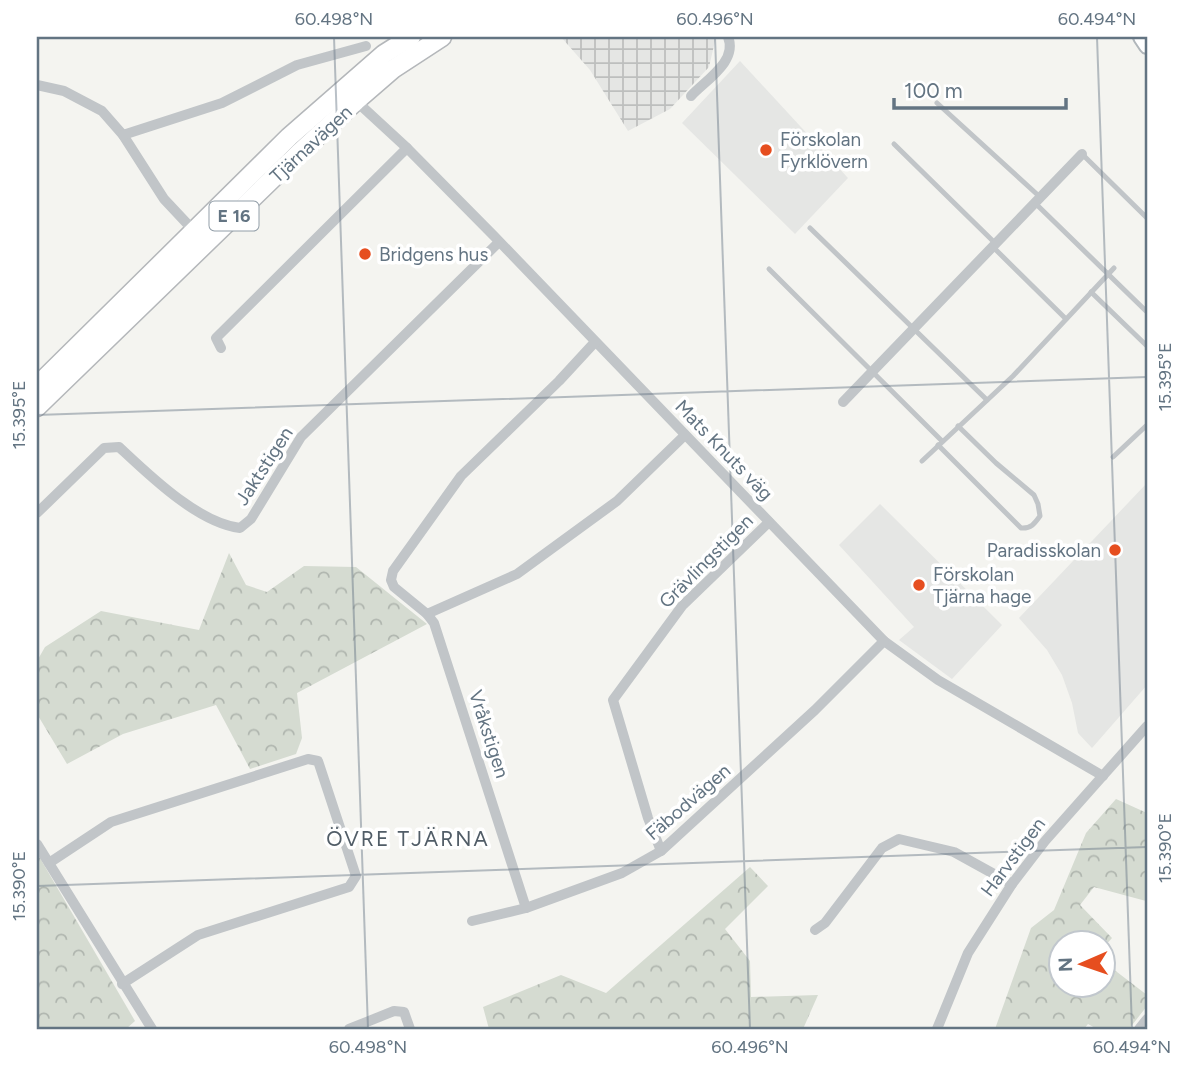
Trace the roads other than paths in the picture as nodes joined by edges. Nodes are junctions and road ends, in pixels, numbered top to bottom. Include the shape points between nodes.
1 (411, 37) edge
2 (442, 37) edge
3 (728, 37) edge
4 (1141, 37) edge
5 (366, 46) dead end
6 (1147, 46) edge
7 (37, 85) edge
8 (691, 96) dead end
9 (356, 101) junction
10 (937, 103) dead end
11 (123, 135) junction
12 (894, 144) dead end
13 (407, 148) junction
14 (1082, 154) joint
15 (1038, 200) junction
16 (1147, 218) edge
17 (810, 228) dead end
18 (194, 231) junction
19 (499, 242) junction
20 (994, 245) junction
21 (1114, 268) dead end
22 (769, 269) dead end
23 (1108, 275) junction
24 (1091, 292) junction
25 (1147, 312) edge
26 (1066, 319) junction
27 (914, 329) junction
28 (595, 342) junction
29 (1147, 346) edge
30 (221, 348) dead end
31 (871, 372) junction
32 (37, 386) edge
33 (987, 400) junction
34 (843, 402) dead end
35 (37, 407) edge
36 (1147, 425) edge
37 (958, 426) junction
38 (685, 435) junction
39 (940, 443) junction
40 (1113, 457) dead end
41 (922, 461) dead end
42 (37, 513) edge
43 (769, 522) junction
44 (427, 614) junction
45 (884, 641) junction
46 (1147, 726) edge
47 (1103, 776) junction
48 (37, 844) edge
49 (661, 851) junction
50 (50, 863) junction
51 (1012, 884) junction
52 (526, 908) junction
53 (472, 921) dead end
54 (815, 930) dead end
55 (122, 984) junction
56 (1147, 1019) edge
57 (152, 1029) edge
58 (349, 1029) edge
59 (410, 1029) edge
60 (937, 1029) edge
61 (1139, 1029) edge

1 - 18 highway, Tjärnavägen / E 16 via 384,54 289,137
2 - 9 highway, Tjärnavägen / E 16 via 393,69
3 - 8 street via 732,45 726,62
4 - 6 street
5 - 11 street via 297,65 222,103
7 - 11 street via 64,91 102,111
9 - 13 street, Mats Knuts väg
9 - 35 highway, Tjärnavägen / E 16
10 - 15 lane
11 - 18 street via 164,199
12 - 20 lane
13 - 19 street, Mats Knuts väg
13 - 30 street via 216,338
14 - 15 street
14 - 16 lane
15 - 20 street
15 - 23 lane
17 - 27 lane
18 - 32 highway, Tjärnavägen / E 16
19 - 28 street, Mats Knuts väg
19 - 42 street, Jaktstigen via 301,437 251,519 240,528 225,526 166,490 119,447 104,448
20 - 26 lane
20 - 27 street
21 - 23 lane
22 - 31 lane
23 - 24 lane
23 - 25 lane
24 - 26 lane
24 - 29 lane
26 - 33 lane
27 - 31 street
27 - 33 lane
28 - 38 street, Mats Knuts väg
28 - 44 street, Vråkstigen via 461,476 393,571 394,587
31 - 34 street
31 - 39 lane
33 - 37 lane
36 - 40 lane
37 - 39 lane
37 - 39 lane via 1034,495 1040,516 1035,524 1021,528
38 - 43 street, Mats Knuts väg
38 - 44 street via 617,501 517,574
39 - 41 lane
43 - 45 street, Mats Knuts väg
43 - 49 street, Grävlingstigen via 682,606 613,699
44 - 52 street, Vråkstigen via 434,623
45 - 47 street, Mats Knuts väg via 938,680
45 - 49 street, Fäbodvägen
46 - 47 street, Harvstigen
47 - 51 street, Harvstigen
48 - 50 street
49 - 52 street, Fäbodvägen via 622,873
50 - 55 street
50 - 55 street via 110,822 308,759 318,761 356,876 349,887 198,935
51 - 54 street via 954,852 899,839 882,848
51 - 60 street, Harvstigen via 968,953
52 - 53 street, Fäbodvägen
55 - 57 street
56 - 61 street
58 - 59 street via 394,1011 404,1012

